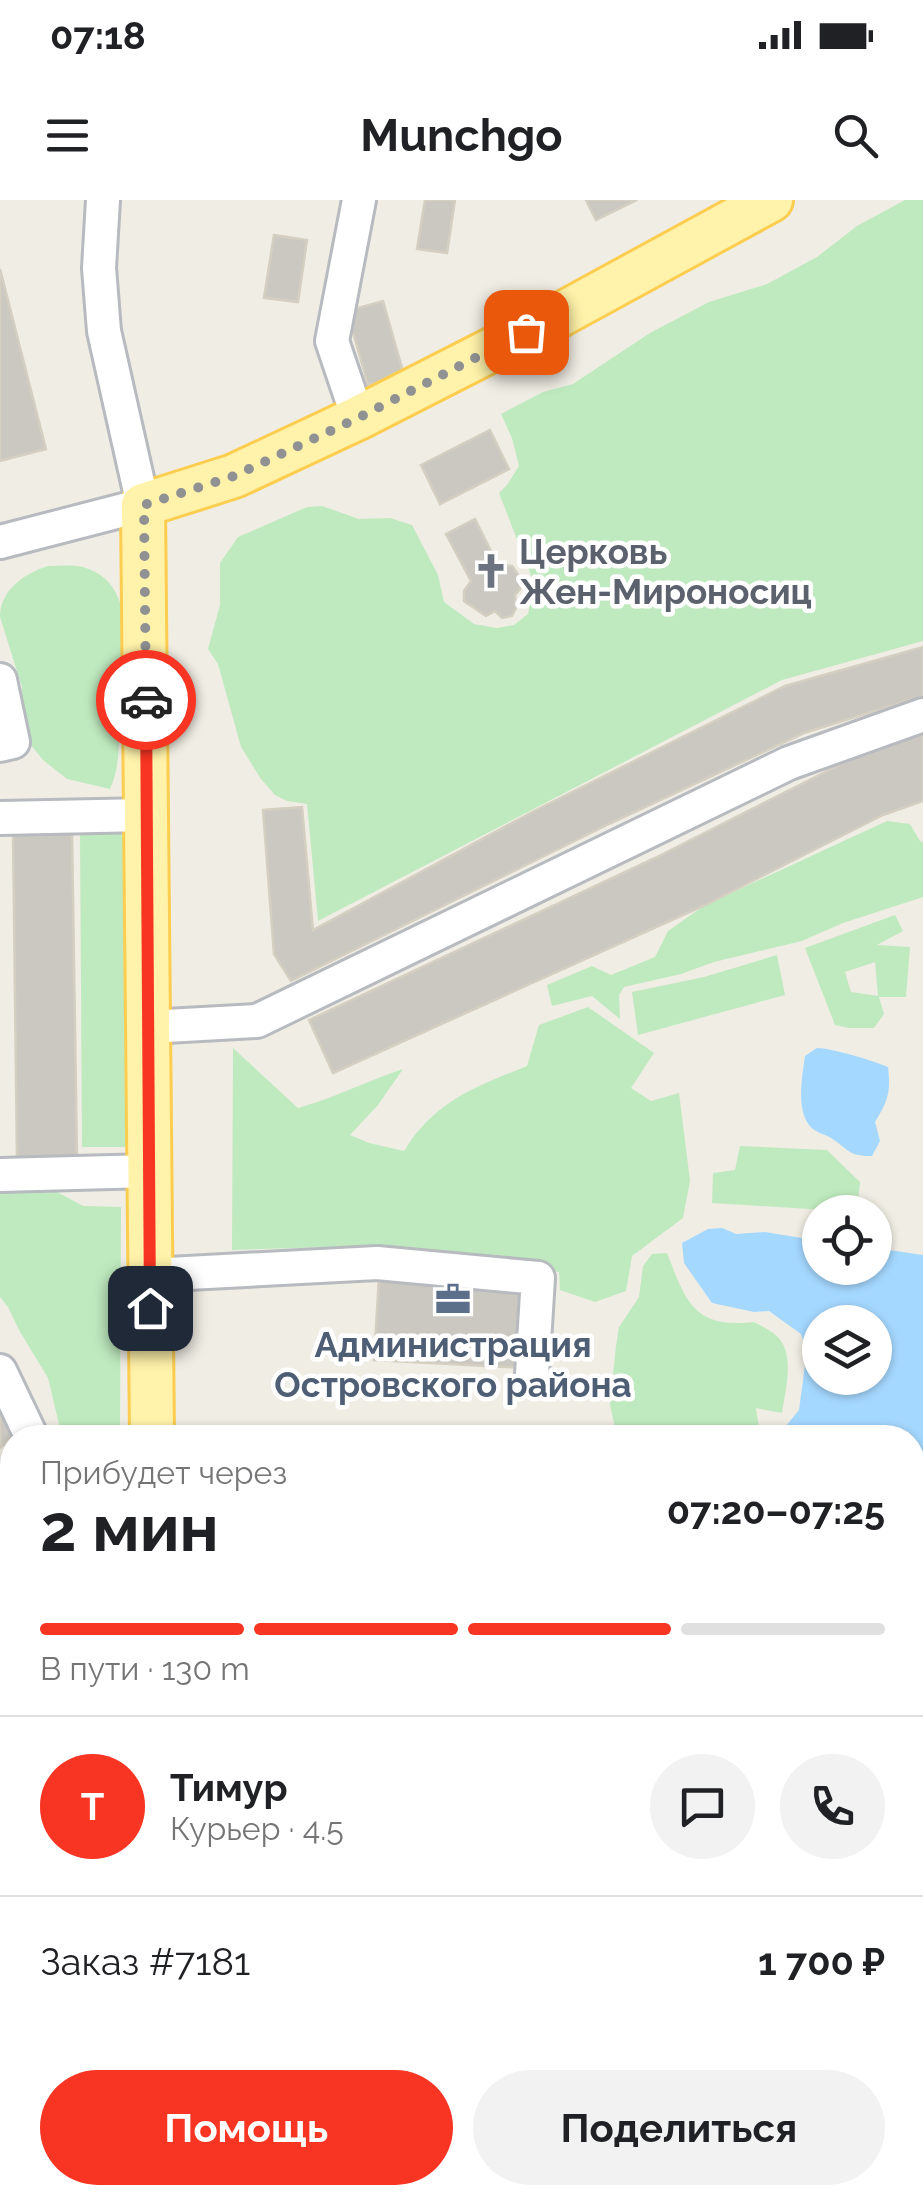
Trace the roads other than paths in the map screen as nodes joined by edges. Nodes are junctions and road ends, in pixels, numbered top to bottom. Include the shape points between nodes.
1 (103, 200) edge
2 (359, 200) edge
3 (770, 200) edge
4 (358, 418) junction
5 (144, 505) junction
6 (0, 542) edge
7 (0, 680) edge
8 (923, 715) edge
9 (0, 745) edge
10 (147, 815) junction
11 (0, 818) edge
12 (148, 1027) junction
13 (150, 1171) junction
14 (0, 1176) edge
15 (150, 1276) junction
16 (0, 1371) edge
17 (532, 1374) dead end
18 (26, 1425) edge
19 (152, 1425) edge

1 - 5 street via 104,331
2 - 4 street via 332,342
3 - 4 main road
4 - 5 main road via 234,476
5 - 6 street
5 - 10 main road
7 - 9 street via 14,742
8 - 12 street via 789,763 258,1021
10 - 11 street
10 - 12 main road
12 - 13 main road
13 - 14 street
13 - 15 main road
15 - 17 street via 377,1263 538,1278
15 - 19 main road
16 - 18 street

